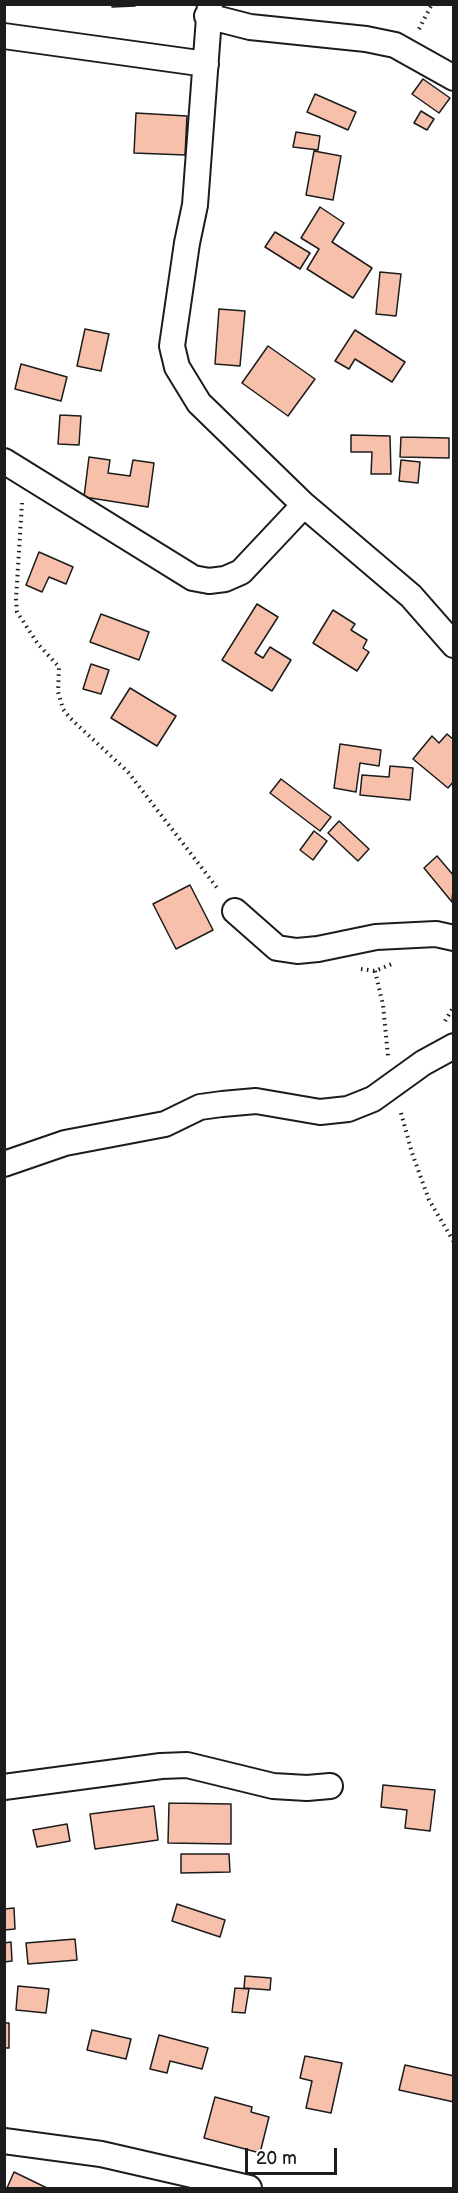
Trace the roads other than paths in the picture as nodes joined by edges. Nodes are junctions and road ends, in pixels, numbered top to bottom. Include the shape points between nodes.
1 (209, 10) edge
2 (4, 36) edge
3 (206, 64) junction
4 (453, 78) edge
5 (14, 466) edge
6 (304, 505) junction
7 (453, 645) edge
8 (235, 910) road end
9 (453, 939) edge
10 (453, 1046) edge
11 (4, 1164) edge
12 (330, 1786) dead end
13 (4, 1787) edge
14 (4, 2140) edge
15 (249, 2188) edge

1 - 3 street
1 - 4 street via 250,27 395,45
2 - 3 street
3 - 6 street via 195,205 172,346 177,367 199,404
5 - 6 street via 193,578 209,581 241,572
6 - 7 street via 411,596
8 - 9 street via 277,948 297,951 376,937 436,934
10 - 11 street via 373,1099 348,1109 320,1112 256,1101 200,1107 165,1124 65,1143
12 - 13 street via 273,1786 187,1765
14 - 15 street via 101,2154

